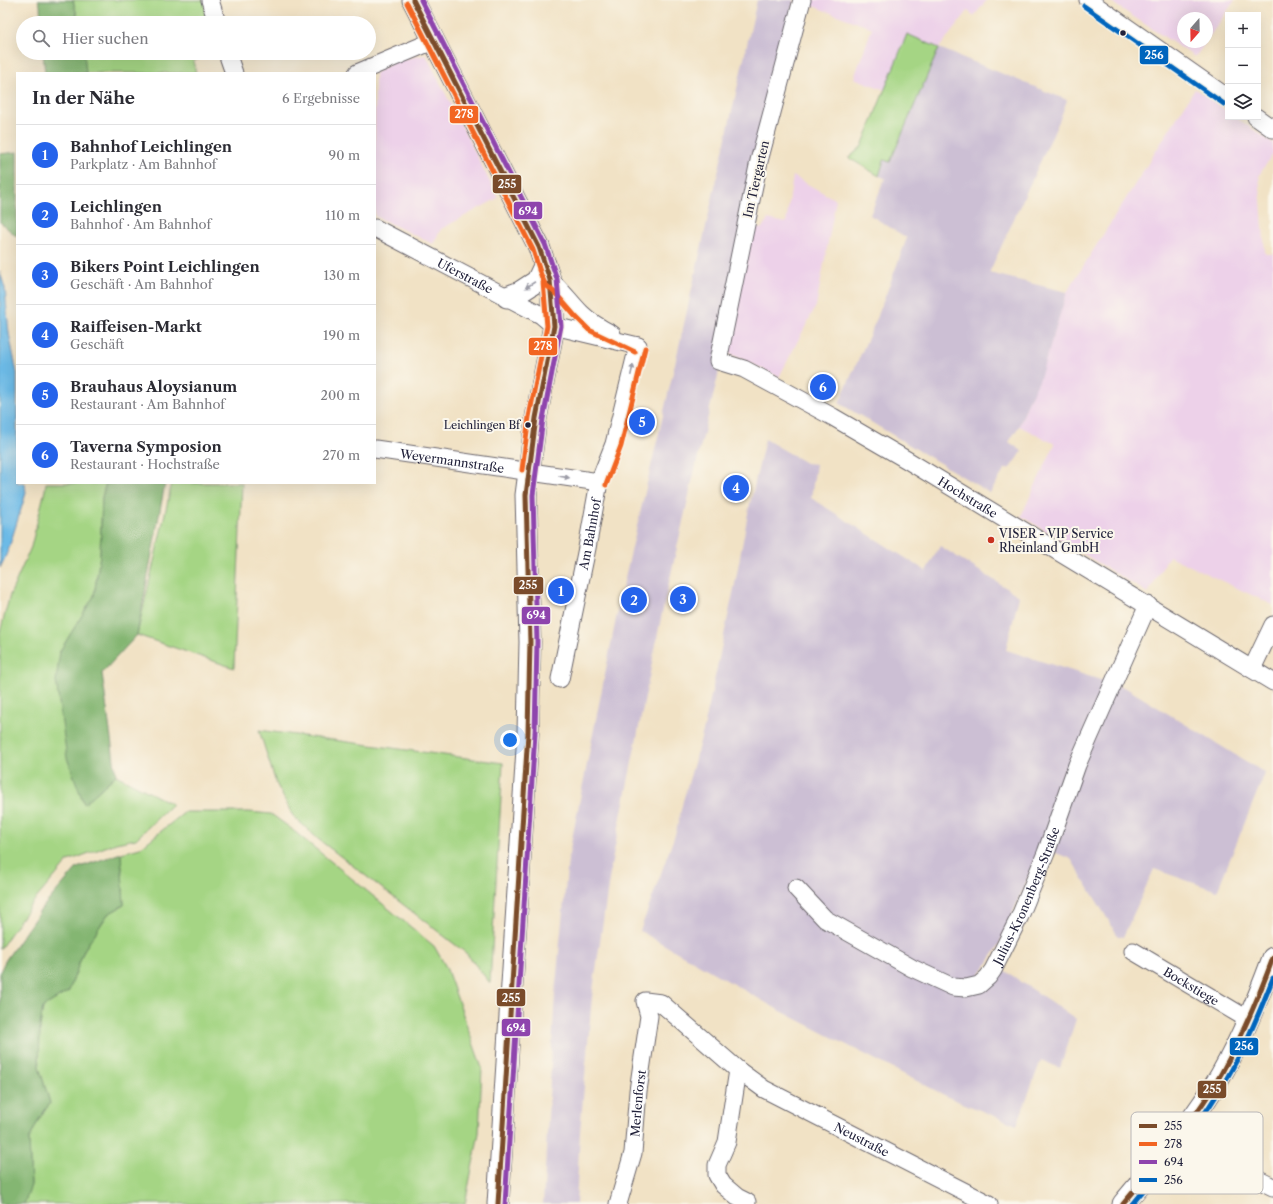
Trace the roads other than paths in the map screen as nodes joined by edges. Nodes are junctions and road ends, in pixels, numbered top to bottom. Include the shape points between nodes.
1 (210, 0) edge
2 (413, 0) edge
3 (802, 0) edge
4 (1088, 0) edge
5 (215, 16) edge
6 (433, 41) junction
7 (229, 60) edge
8 (234, 72) edge
9 (359, 72) edge
10 (1225, 96) edge
11 (1260, 120) edge
12 (1273, 129) edge
13 (376, 229) edge
14 (548, 272) junction
15 (507, 297) junction
16 (554, 326) junction
17 (638, 346) junction
18 (718, 361) joint
19 (376, 449) edge
20 (529, 471) junction
21 (599, 482) junction
22 (1148, 605) junction
23 (1273, 625) edge
24 (1252, 669) junction
25 (560, 679) dead end
26 (1273, 682) edge
27 (796, 888) dead end
28 (1133, 952) dead end
29 (1273, 958) edge
30 (1269, 981) edge
31 (645, 1001) joint
32 (1249, 1020) junction
33 (738, 1070) junction
34 (1197, 1112) edge
35 (1263, 1182) edge
36 (1273, 1187) edge
37 (1131, 1194) edge
38 (747, 1202) dead end
39 (498, 1204) edge
40 (618, 1204) edge
41 (989, 1204) edge
42 (1123, 1204) edge

1 - 5 street
2 - 6 main road
3 - 18 street, Im Tiergarten via 759,161
4 - 10 street
6 - 9 street
6 - 14 main road via 539,247
7 - 8 street
11 - 12 street
13 - 15 street, Uferstraße
14 -> 15 main road via 520,292
14 - 16 main road
14 - 17 street via 580,312 594,325
15 - 16 street, Uferstraße via 541,315
16 - 17 street
16 - 20 main road via 536,418
21 -> 17 street, Am Bahnhof via 614,444
18 - 22 street, Hochstraße via 744,369 833,417
19 - 20 street, Weyermannstraße
20 -> 21 street, Am Bahnhof
20 - 39 main road via 526,495 530,642 528,733
21 - 25 street, Am Bahnhof
22 - 24 street, Hochstraße
22 - 27 street, Julius-Kronenberg-Straße via 1077,765 1046,853 1020,916 993,970 979,985 953,987 912,968 825,919
23 - 24 street
24 - 26 street, Hochstraße
28 - 32 street, Bockstiege
29 - 30 main road
30 - 32 main road
31 - 33 street, Neustraße via 661,1003
31 - 40 street, Merlenforst via 648,1016 633,1152
32 - 34 main road via 1220,1076
33 - 38 street via 727,1142 717,1165 717,1175 737,1198
33 - 41 street, Neustraße via 764,1089
35 - 36 street
37 - 42 main road

